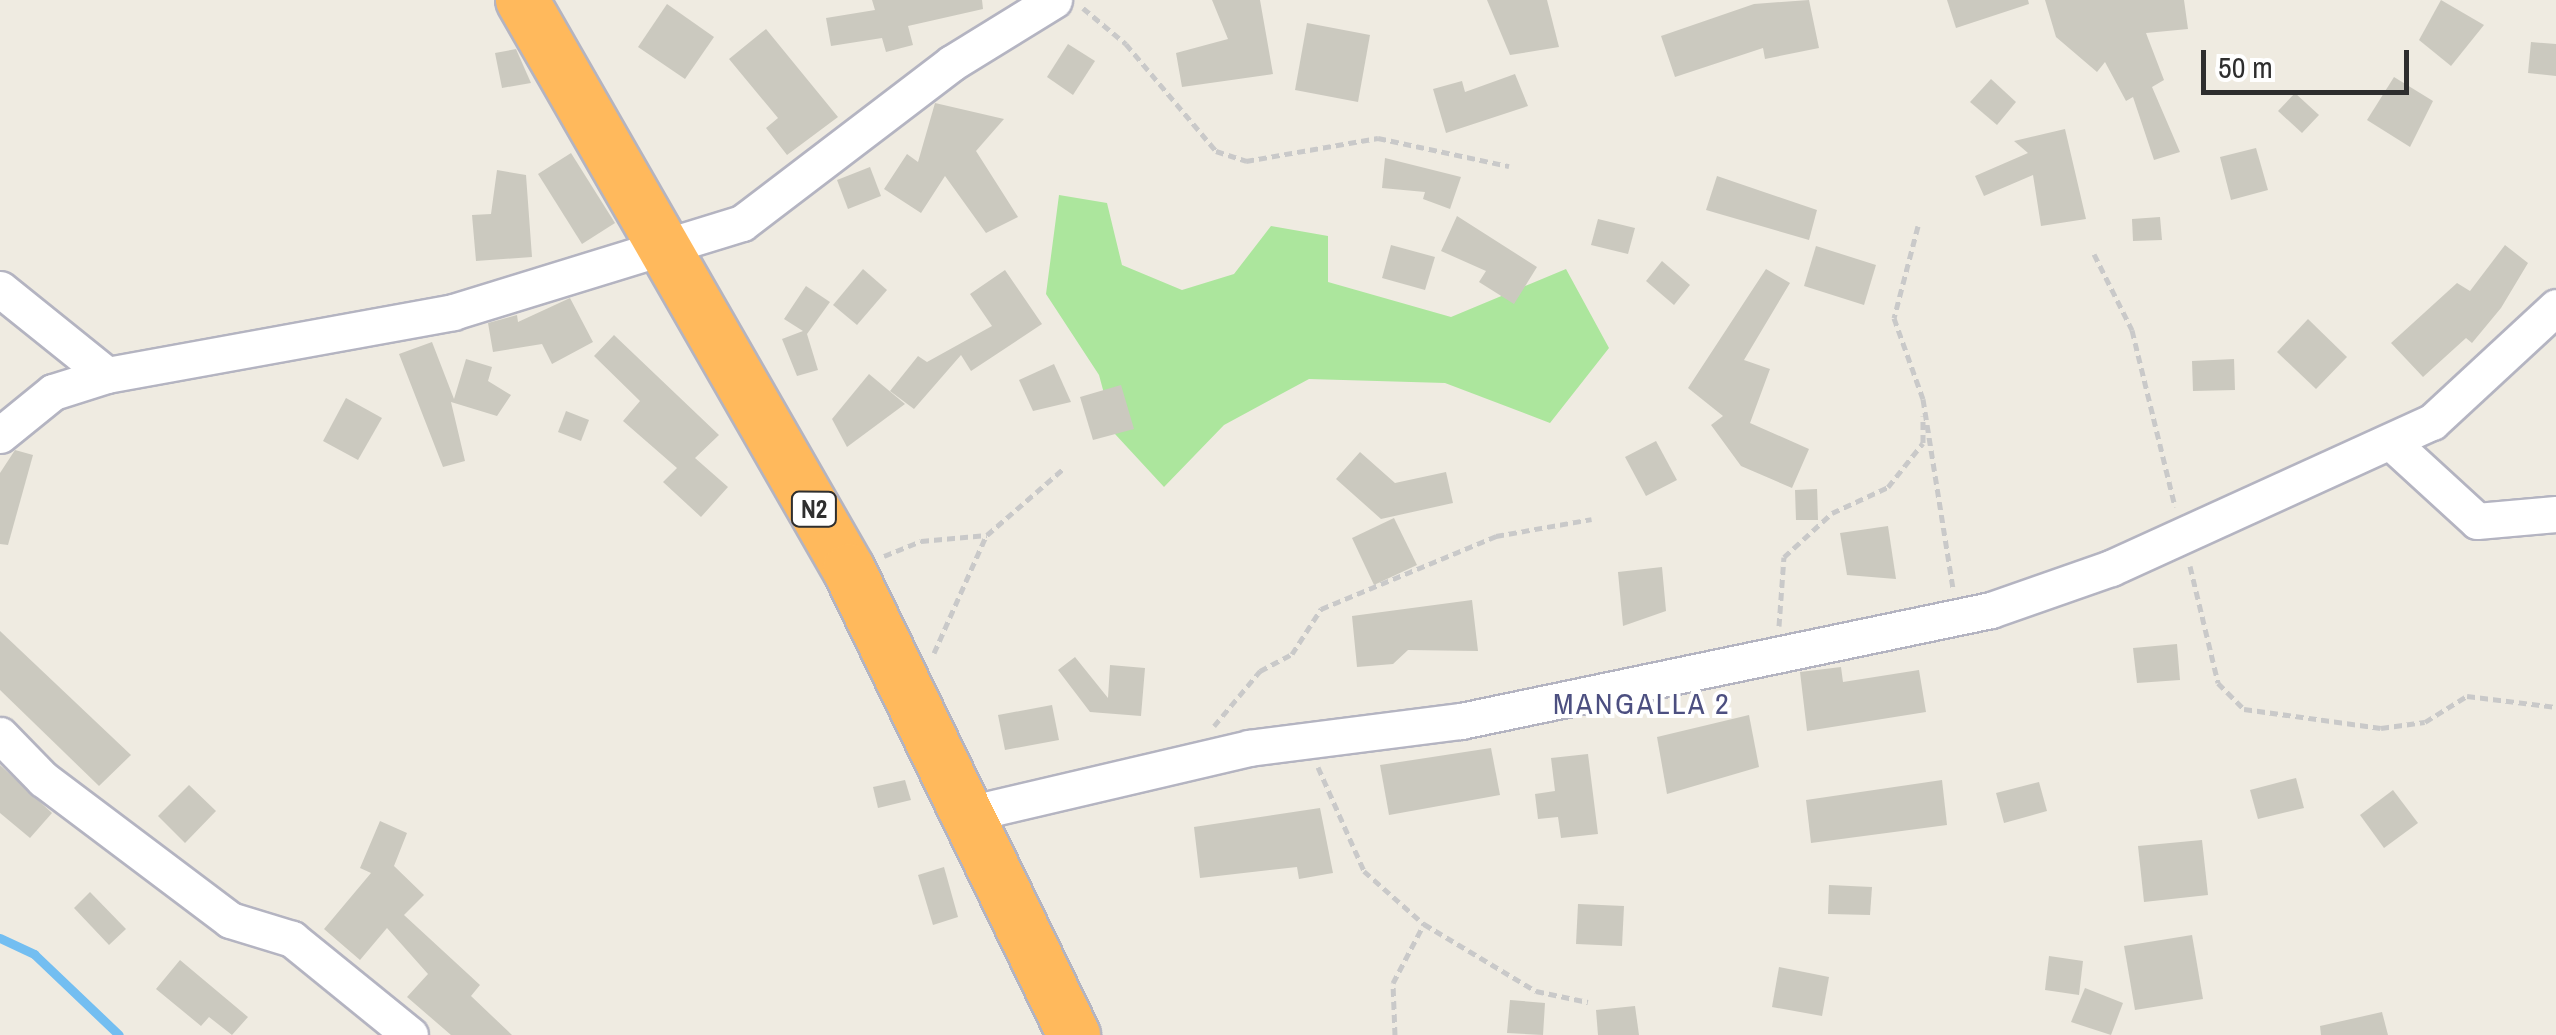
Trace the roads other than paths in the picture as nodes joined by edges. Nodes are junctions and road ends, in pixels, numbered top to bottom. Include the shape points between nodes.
1 (522, 0) edge
2 (1054, 0) edge
3 (664, 248) junction
4 (0, 288) edge
5 (2556, 307) edge
6 (107, 375) junction
7 (0, 435) edge
8 (2392, 443) junction
9 (2556, 514) edge
10 (0, 735) edge
11 (972, 813) junction
12 (410, 1035) edge
13 (1074, 1035) edge

1 - 3 highway, N2
2 - 3 street via 952,63 742,224
3 - 6 street via 453,312
3 - 11 highway, N2 via 848,570
4 - 6 street
5 - 8 street via 2432,422
6 - 7 street via 53,392
8 - 9 street via 2477,521
8 - 11 street via 2183,537 1958,616 1461,721 1076,782
10 - 12 street via 43,779 230,920 292,940
11 - 13 highway, N2

